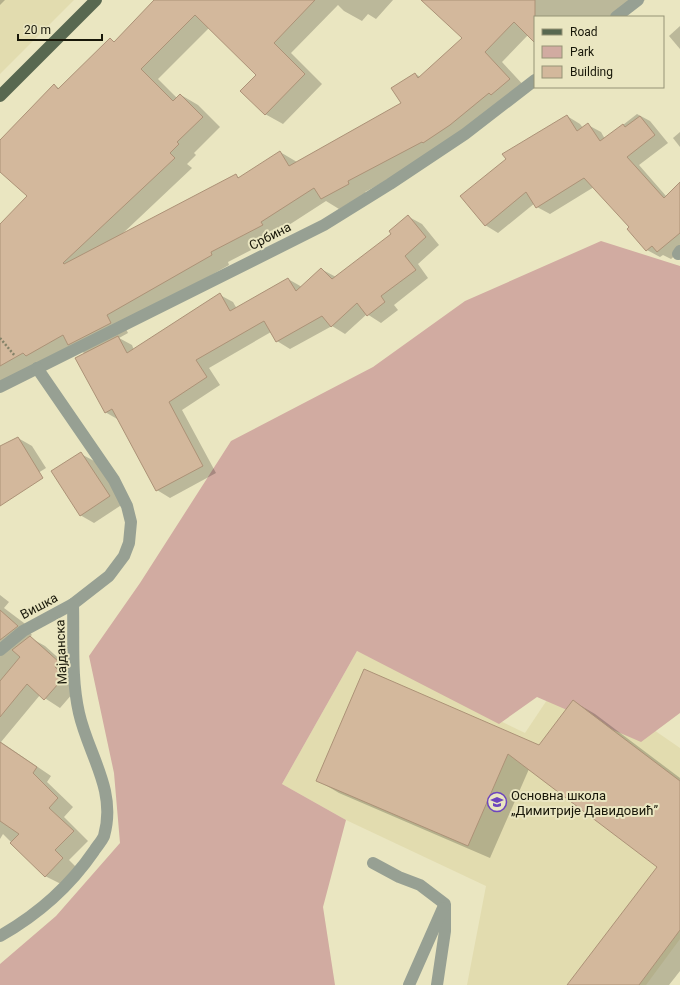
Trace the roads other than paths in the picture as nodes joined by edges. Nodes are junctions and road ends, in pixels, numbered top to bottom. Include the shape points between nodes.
1 (96, 0) edge
2 (638, 0) edge
3 (617, 16) edge
4 (534, 81) edge
5 (0, 96) edge
6 (38, 368) junction
7 (0, 387) edge
8 (74, 604) junction
9 (0, 650) edge
10 (373, 863) dead end
11 (445, 904) junction
12 (0, 936) edge
13 (409, 985) edge
14 (437, 985) edge

1 - 5 main road
2 - 3 street
4 - 6 street, Србина via 465,134 324,224
6 - 7 street, Србина
6 - 8 street, Мајданска via 114,480 127,506 131,522 129,543 124,556 109,576
8 - 9 street, Вишка via 23,631
8 - 12 street, Мајданска via 73,669 79,714 105,792 107,821 103,837 68,883 22,923
10 - 11 street via 420,885
11 - 13 street
11 - 14 street via 445,931

